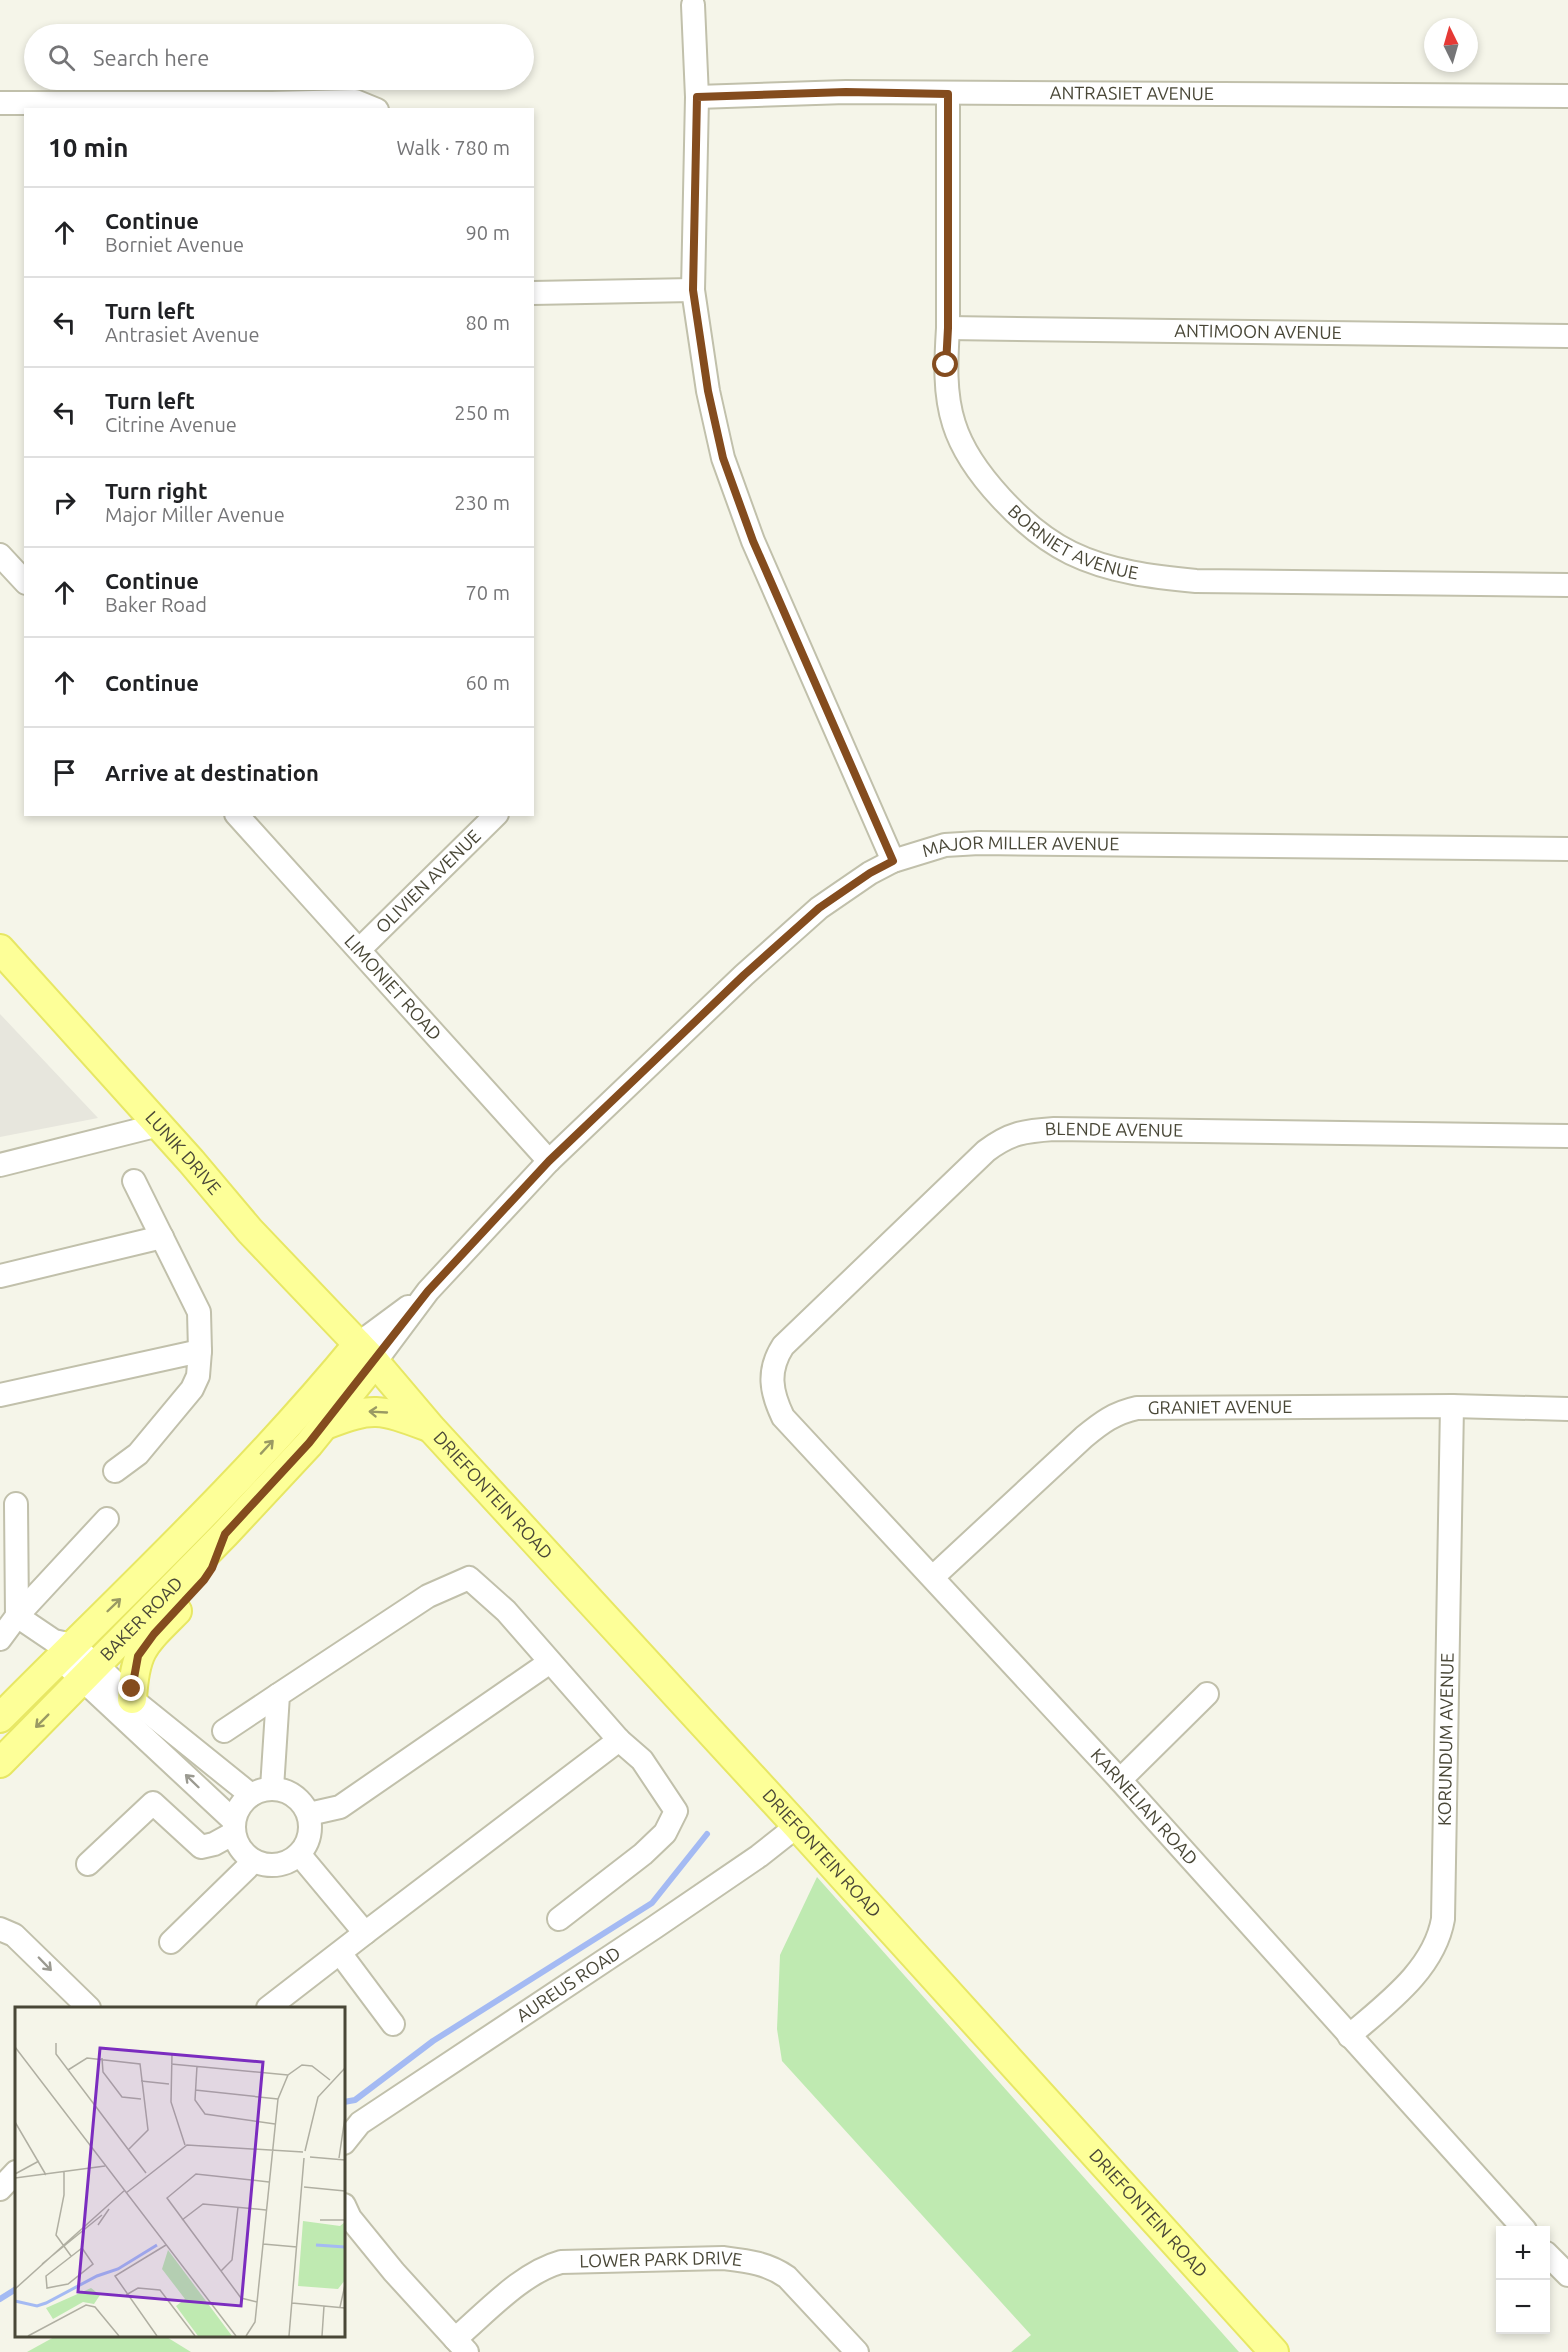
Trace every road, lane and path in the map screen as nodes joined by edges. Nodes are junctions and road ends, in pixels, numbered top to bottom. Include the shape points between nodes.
1 (693, 5) dead end
2 (948, 94) junction
3 (1568, 96) edge
4 (697, 97) junction
5 (0, 103) edge
6 (28, 106) edge
7 (372, 108) edge
8 (693, 290) junction
9 (534, 293) edge
10 (948, 328) junction
11 (1568, 336) edge
12 (0, 555) edge
13 (24, 582) edge
14 (1568, 585) edge
15 (238, 816) edge
16 (495, 816) edge
17 (1568, 849) edge
18 (893, 861) junction
19 (0, 949) edge
20 (360, 949) junction
21 (159, 1125) junction
22 (1568, 1136) edge
23 (549, 1161) junction
24 (0, 1165) edge
25 (134, 1181) dead end
26 (162, 1237) junction
27 (0, 1276) edge
28 (200, 1351) junction
29 (367, 1354) junction
30 (771, 1381) joint
31 (0, 1395) edge
32 (1452, 1406) junction
33 (1568, 1409) edge
34 (325, 1425) junction
35 (431, 1428) junction
36 (115, 1471) dead end
37 (16, 1504) dead end
38 (107, 1518) dead end
39 (225, 1534) junction
40 (933, 1577) junction
41 (17, 1616) junction
42 (0, 1639) edge
43 (62, 1648) junction
44 (550, 1662) junction
45 (90, 1672) junction
46 (1207, 1694) dead end
47 (278, 1695) junction
48 (132, 1699) junction
49 (0, 1718) edge
50 (224, 1731) dead end
51 (620, 1740) junction
52 (0, 1763) edge
53 (1120, 1780) junction
54 (262, 1791) junction
55 (309, 1814) junction
56 (797, 1826) junction
57 (234, 1827) junction
58 (299, 1854) junction
59 (254, 1861) junction
60 (88, 1864) dead end
61 (559, 1919) dead end
62 (0, 1929) edge
63 (365, 1933) junction
64 (171, 1942) dead end
65 (340, 1953) junction
66 (88, 2007) edge
67 (269, 2007) edge
68 (393, 2024) dead end
69 (1349, 2036) junction
70 (345, 2142) edge
71 (15, 2173) edge
72 (0, 2188) edge
73 (347, 2212) edge
74 (1522, 2226) edge
75 (1550, 2258) edge
76 (1568, 2275) edge
77 (461, 2346) edge
78 (857, 2352) edge
79 (1274, 2352) edge

1 - 4 street
2 - 3 street, ANTRASIET AVENUE
2 - 4 street, ANTRASIET AVENUE via 846,92
2 - 10 street, BORNIET AVENUE
4 - 8 street
5 - 6 street
6 - 7 street via 355,101
8 - 9 street
8 - 18 street via 708,391 730,478 753,541
10 - 11 street, ANTIMOON AVENUE
10 - 14 street, BORNIET AVENUE via 948,394 954,423 976,469 1039,531 1072,554 1125,571 1196,581
12 - 13 street
15 - 20 street, LIMONIET ROAD
16 - 20 street, OLIVIEN AVENUE
17 - 18 street, MAJOR MILLER AVENUE via 979,843 945,845
18 - 23 street, MAJOR MILLER AVENUE via 819,908
19 - 21 main road, LUNIK DRIVE
20 - 23 street, LIMONIET ROAD
21 - 24 street
21 - 29 main road, LUNIK DRIVE via 250,1231
22 - 30 street, BLENDE AVENUE via 1054,1129 1012,1135 986,1151 783,1346
23 - 29 street, MAJOR MILLER AVENUE
25 - 26 street
26 - 27 street
26 - 28 street via 199,1312
28 - 31 street
28 - 36 street via 198,1376 192,1389 138,1454
29 - 34 main road, BAKER ROAD
29 - 35 main road, DRIEFONTEIN ROAD
43 -> 29 main road, BAKER ROAD via 227,1489 309,1401
30 - 40 street, KARNELIAN ROAD via 783,1417
32 - 33 street, GRANIET AVENUE
32 - 40 street, GRANIET AVENUE via 1137,1408 1119,1412 1084,1437
32 - 69 street, KORUNDUM AVENUE via 1443,1919 1435,1949 1392,1998
35 -> 34 main road via 375,1411
34 - 39 main road, BAKER ROAD
35 - 56 main road, DRIEFONTEIN ROAD
37 - 41 street
38 - 41 street
39 - 45 main road, BAKER ROAD
39 - 48 main road via 204,1580 138,1656
40 - 53 street, KARNELIAN ROAD
41 - 42 street
41 - 43 street
43 - 45 street
43 - 49 main road, BAKER ROAD
44 - 47 street via 506,1611 469,1578 428,1596
44 - 51 street
44 - 55 street via 340,1807
45 - 48 street
45 -> 52 main road, BAKER ROAD
57 -> 45 street
46 - 53 street
47 - 50 street
47 - 54 street
48 - 54 street
51 - 61 street via 642,1760 676,1811 665,1833 650,1847
51 - 63 street
53 - 69 street, KARNELIAN ROAD
54 - 55 street via 284,1790 295,1795
54 - 57 street via 243,1802
55 - 58 street via 310,1836
56 - 70 street, AUREUS ROAD via 655,1928 360,2123
56 - 79 main road, DRIEFONTEIN ROAD
57 - 59 street via 238,1844
57 - 60 street via 214,1844 201,1847 153,1803
58 - 59 street via 278,1865
58 - 63 street
59 - 64 street
62 -> 66 street via 14,1935
63 - 65 street
65 - 67 street
65 - 68 street
69 - 74 street, KARNELIAN ROAD
71 - 72 street
73 - 77 street via 394,2272
75 - 76 street
77 - 78 street, LOWER PARK DRIVE via 527,2278 546,2266 561,2262 723,2258 775,2269 787,2277

